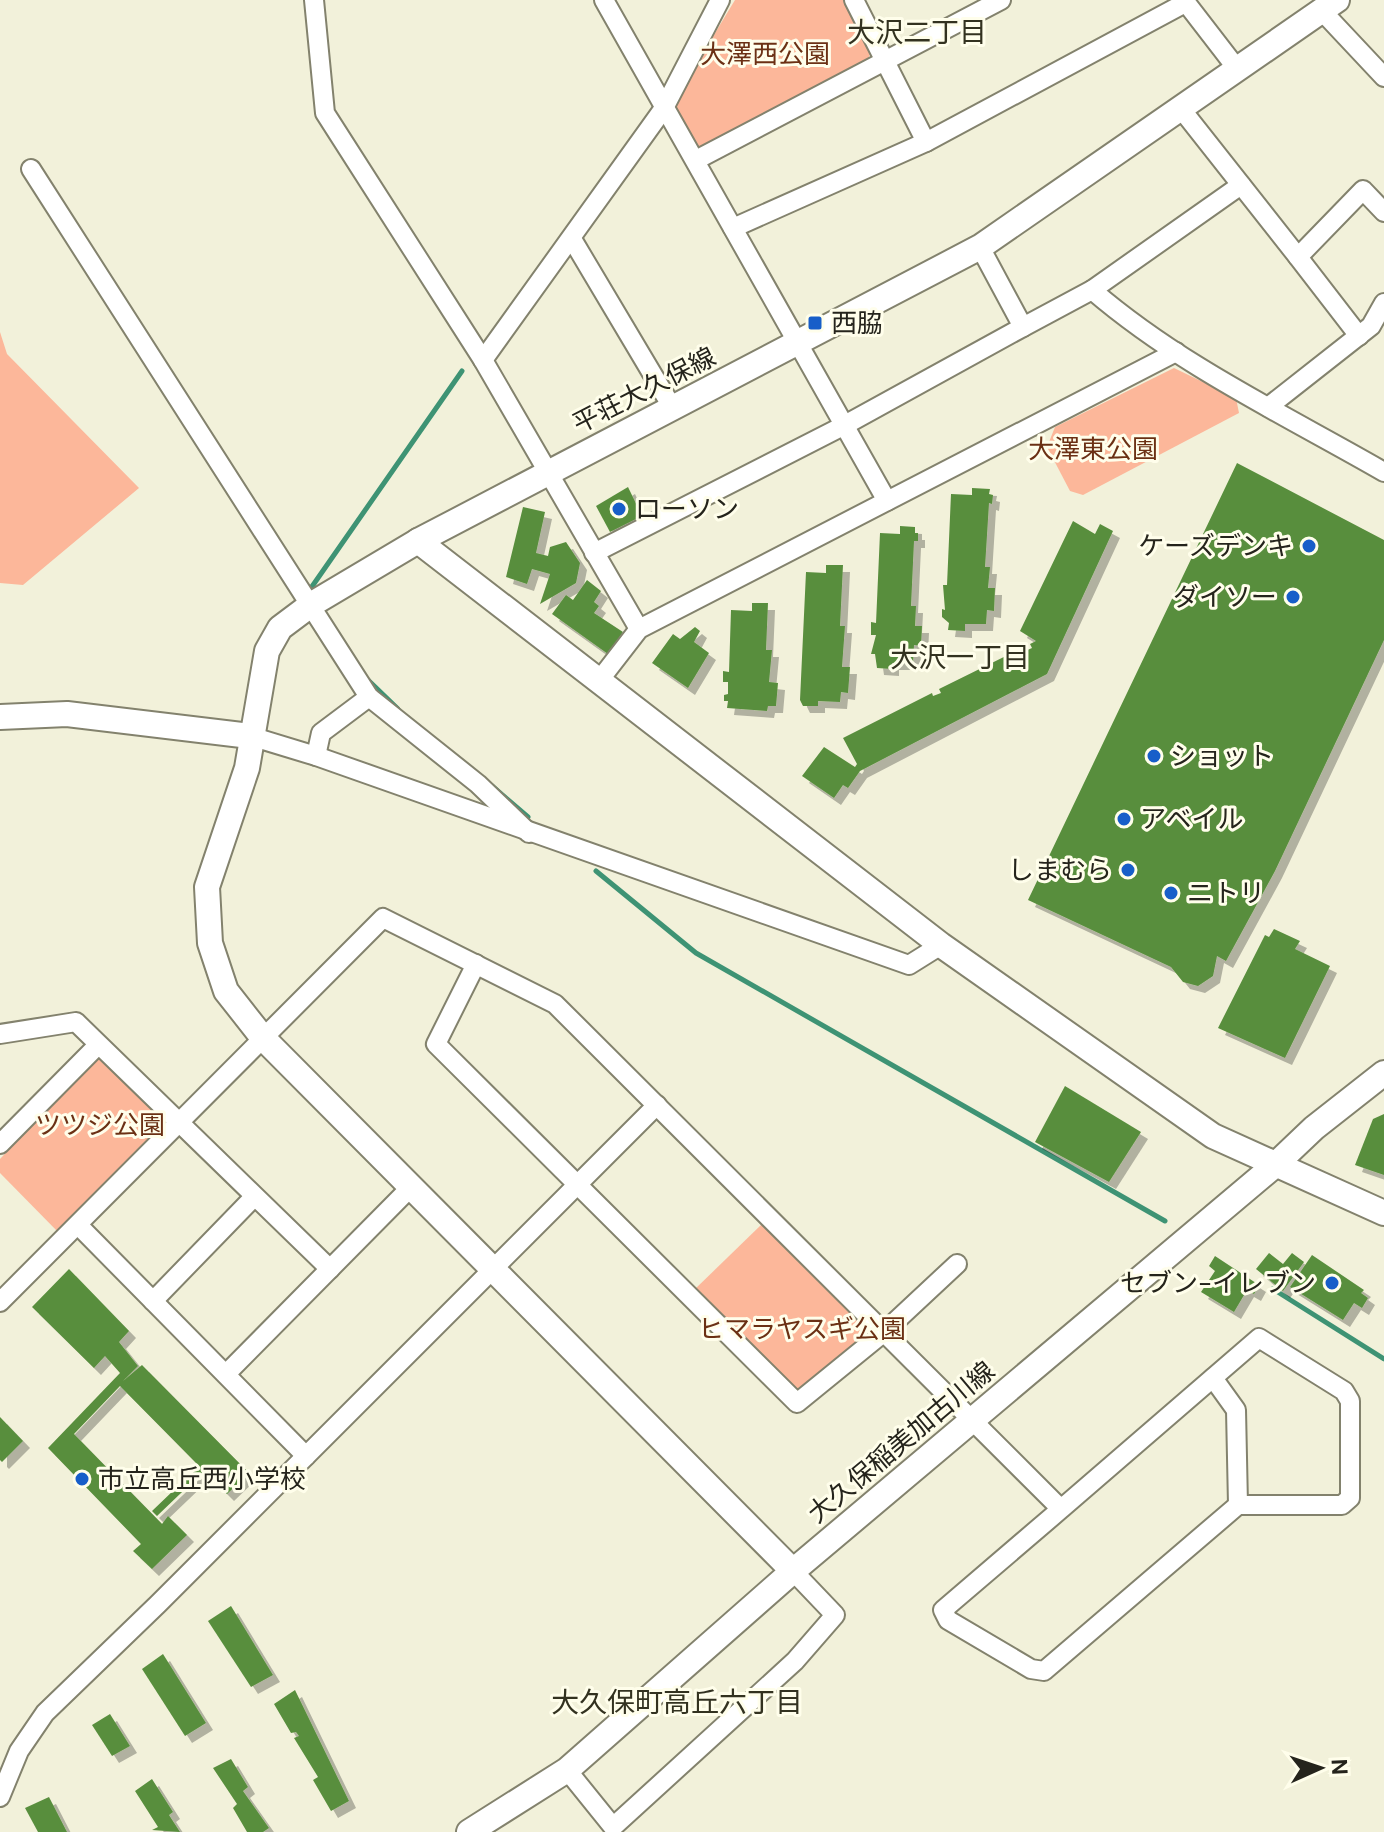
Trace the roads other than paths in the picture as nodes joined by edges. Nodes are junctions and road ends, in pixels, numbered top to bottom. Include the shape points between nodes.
1 (604, 0) edge
2 (720, 0) edge
3 (854, 0) edge
4 (1001, 0) edge
5 (312, 1) edge
6 (1185, 2) edge
7 (1329, 6) edge
8 (885, 60) junction
9 (1238, 70) junction
10 (1384, 77) edge
11 (664, 108) junction
12 (1182, 110) junction
13 (926, 142) junction
14 (696, 160) junction
15 (31, 169) dead end
16 (1241, 185) junction
17 (1384, 212) edge
18 (733, 228) junction
19 (572, 239) junction
20 (980, 247) junction
21 (1298, 257) junction
22 (1092, 290) junction
23 (1384, 303) edge
24 (1023, 327) junction
25 (1359, 336) junction
26 (795, 343) junction
27 (1176, 352) junction
28 (483, 360) junction
29 (672, 407) junction
30 (1268, 407) junction
31 (843, 426) junction
32 (1382, 466) edge
33 (548, 471) junction
34 (887, 501) junction
35 (418, 541) junction
36 (594, 553) junction
37 (312, 604) junction
38 (639, 629) junction
39 (598, 682) junction
40 (369, 697) junction
41 (0, 717) edge
42 (250, 736) junction
43 (316, 756) junction
44 (529, 833) junction
45 (941, 945) junction
46 (476, 964) junction
47 (0, 1034) edge
48 (263, 1038) junction
49 (98, 1045) junction
50 (1384, 1073) edge
51 (657, 1105) junction
52 (178, 1125) junction
53 (0, 1144) edge
54 (1275, 1165) junction
55 (577, 1183) junction
56 (410, 1188) junction
57 (254, 1197) junction
58 (1384, 1213) edge
59 (78, 1225) junction
60 (957, 1264) dead end
61 (330, 1269) junction
62 (492, 1271) junction
63 (153, 1301) junction
64 (0, 1302) edge
65 (883, 1333) junction
66 (226, 1374) junction
67 (1213, 1378) junction
68 (972, 1418) junction
69 (306, 1456) junction
70 (1238, 1505) junction
71 (1061, 1509) junction
72 (793, 1571) junction
73 (567, 1770) junction
74 (0, 1797) edge
75 (469, 1832) edge

1 - 11 street
2 - 11 street
3 - 8 street
4 - 8 street
5 - 28 street via 325,113
6 - 9 street
6 - 13 street
7 - 9 main road, 平荘大久保線
7 - 10 street
8 - 13 street
8 - 14 street
9 - 12 main road, 平荘大久保線
11 - 14 street
11 - 19 street
12 - 16 street
12 - 20 main road, 平荘大久保線
13 - 18 street
14 - 18 street
15 - 37 street
16 - 21 street
16 - 22 street
17 - 21 street via 1363,190
18 - 26 street
19 - 28 street
19 - 29 street
20 - 24 street
20 - 26 main road, 平荘大久保線
21 - 25 street
22 - 24 street
22 - 27 street
23 - 25 street
24 - 31 street
25 - 30 street
26 - 29 main road, 平荘大久保線
26 - 31 street
27 - 30 street
27 - 34 street
28 - 33 street
29 - 33 main road, 平荘大久保線
30 - 32 street
31 - 34 street
31 - 36 street
33 - 35 main road, 平荘大久保線
33 - 36 street
34 - 38 street
35 - 37 main road, 平荘大久保線
35 - 39 main road
36 - 38 street
37 - 40 street via 341,659
37 - 42 main road, 平荘大久保線 via 272,638
38 - 39 street
39 - 45 main road
40 - 43 street via 321,733
40 - 44 street via 478,784
41 - 42 main road via 67,714
42 - 43 street
42 - 48 main road, 平荘大久保線 via 247,768 207,887 210,943 226,991
43 - 44 street
44 - 45 street via 909,965
45 - 54 main road via 1213,1136
46 - 48 street via 383,918
46 - 51 street via 555,1004
46 - 55 street via 436,1044
47 - 49 street via 76,1022
48 - 52 street
48 - 56 main road, 平荘大久保線
49 - 52 street
49 - 53 street
50 - 54 main road, 大久保稲美加古川線
51 - 55 street
51 - 65 street
52 - 57 street
52 - 59 street
54 - 58 main road
54 - 68 main road, 大久保稲美加古川線
55 - 62 street
55 - 65 street via 797,1403
56 - 61 street
56 - 62 main road, 平荘大久保線
57 - 61 street
57 - 63 street
59 - 63 street
59 - 64 street
60 - 65 street
61 - 66 street
62 - 69 street
62 - 72 main road, 平荘大久保線
63 - 66 street
65 - 68 street
66 - 69 street
67 - 70 street via 1236,1410
67 - 70 street via 1259,1338 1344,1391 1350,1401 1350,1498 1342,1505
67 - 71 street
68 - 71 street
68 - 72 main road, 大久保稲美加古川線
69 - 74 street via 45,1713 19,1751
70 - 71 street via 1044,1671 1031,1669 948,1620 943,1610
72 - 73 main road, 大久保稲美加古川線
72 - 73 street via 835,1615 795,1661 613,1827
73 - 75 main road, 大久保稲美加古川線

